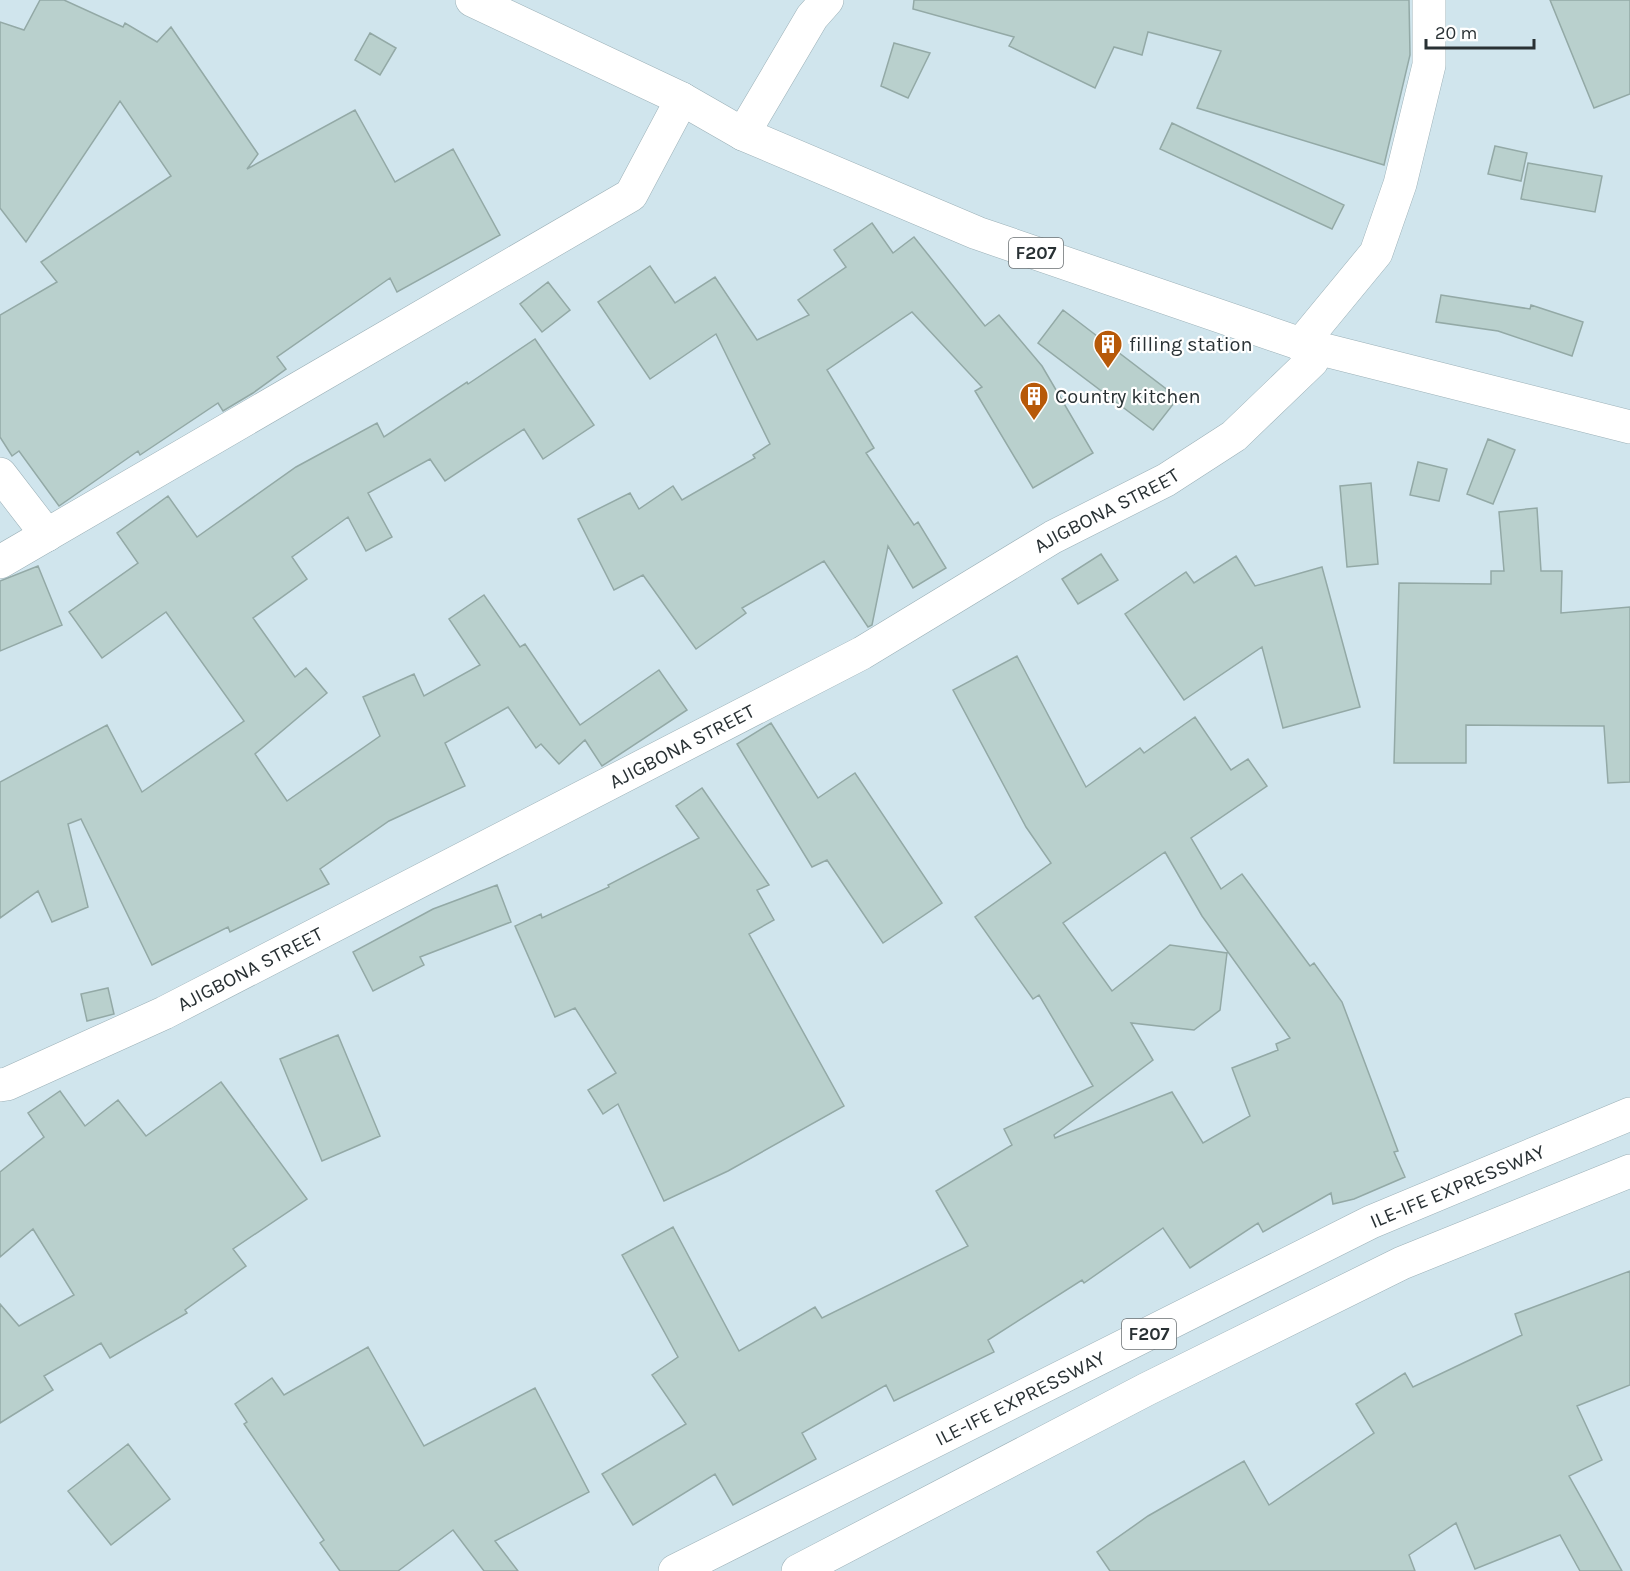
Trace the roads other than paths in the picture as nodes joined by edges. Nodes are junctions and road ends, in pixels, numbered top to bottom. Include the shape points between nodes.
1 (472, 0) edge
2 (828, 0) edge
3 (1429, 0) edge
4 (682, 99) junction
5 (743, 134) junction
6 (1301, 344) junction
7 (1630, 427) edge
8 (0, 474) edge
9 (47, 535) junction
10 (0, 562) edge
11 (0, 1085) edge
12 (1630, 1114) edge
13 (1630, 1171) edge
14 (675, 1571) edge
15 (798, 1571) edge

1 - 4 main road, F207
2 - 5 main road via 812,17
3 - 6 main road via 1429,65 1400,184 1376,253
4 - 5 main road, F207
4 - 9 main road via 631,195
5 - 6 main road, F207 via 977,233
6 - 7 main road, F207
6 - 11 main road, AJIGBONA STREET via 1312,361 1234,436 1166,480 1053,537 851,659 164,1013
8 - 9 main road
9 - 10 main road
12 - 14 main road, ILE-IFE EXPRESSWAY / F207 via 1371,1222
13 - 15 main road, F207 via 1402,1263 1148,1389

